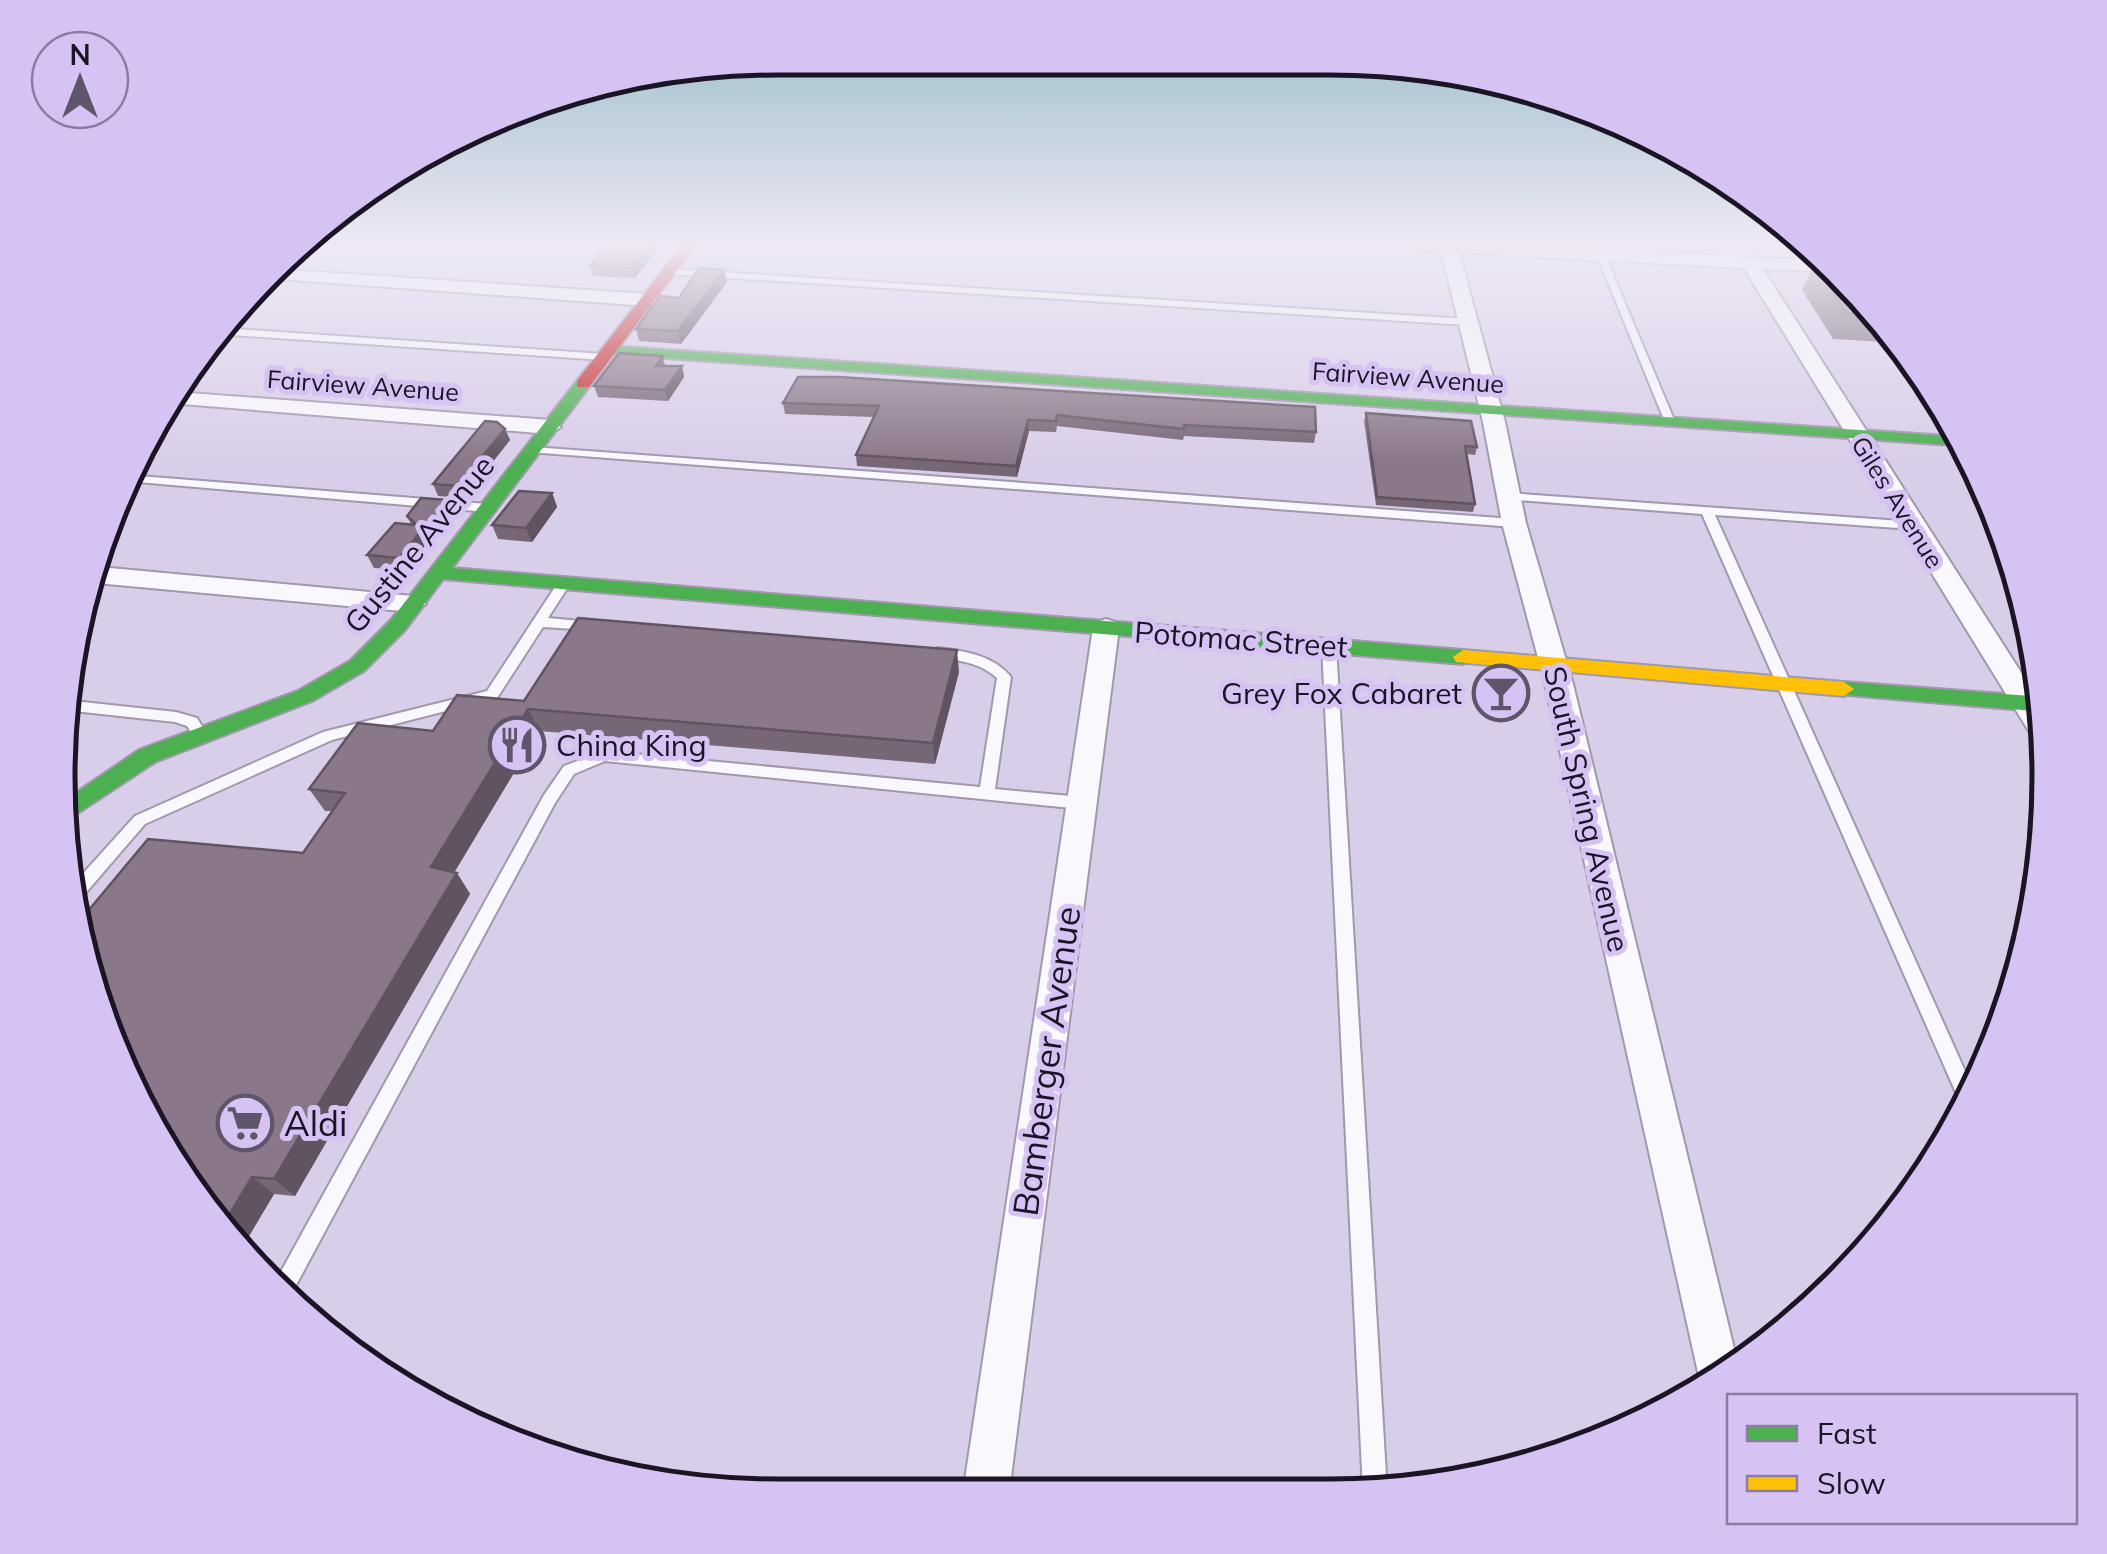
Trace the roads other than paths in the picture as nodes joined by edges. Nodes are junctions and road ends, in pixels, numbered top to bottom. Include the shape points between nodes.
1 (635, 317) edge
2 (1379, 317) edge
3 (1465, 317) edge
4 (1626, 317) edge
5 (1783, 317) edge
6 (1466, 322) junction
7 (234, 332) edge
8 (606, 354) junction
9 (186, 399) edge
10 (1491, 409) junction
11 (1670, 422) junction
12 (550, 427) junction
13 (1856, 434) junction
14 (1946, 441) edge
15 (533, 450) junction
16 (141, 479) edge
17 (1508, 497) junction
18 (488, 508) junction
19 (1706, 510) junction
20 (1514, 522) junction
21 (1912, 525) junction
22 (438, 574) junction
23 (105, 575) edge
24 (564, 584) junction
25 (413, 604) junction
26 (539, 622) junction
27 (615, 628) edge
28 (1106, 628) junction
29 (1329, 646) junction
30 (924, 652) edge
31 (1554, 664) junction
32 (1785, 683) junction
33 (2027, 693) edge
34 (2028, 703) edge
35 (79, 707) edge
36 (199, 733) junction
37 (987, 794) junction
38 (76, 803) edge
39 (1081, 803) junction
40 (83, 884) edge
41 (1961, 1084) edge
42 (288, 1280) edge
43 (1716, 1363) edge
44 (1374, 1477) edge
45 (988, 1479) edge

1 - 8 street, Gustine Avenue
2 - 6 lane
3 - 6 street, South Spring Avenue
4 - 11 lane
5 - 13 street, Giles Avenue
6 - 10 street, South Spring Avenue
7 - 8 lane
8 - 10 street, Fairview Avenue
8 - 12 street, Gustine Avenue
9 - 12 street, Fairview Avenue
10 - 11 street, Fairview Avenue
10 - 17 street, South Spring Avenue
11 - 13 street, Fairview Avenue
12 - 15 street, Gustine Avenue
13 - 14 street, Fairview Avenue
13 - 21 street, Giles Avenue
15 - 18 street, Gustine Avenue
15 - 20 lane
16 - 18 lane
17 - 19 lane
17 - 20 street, South Spring Avenue
18 - 22 street, Gustine Avenue
19 - 21 lane
19 - 32 lane
20 - 31 street, South Spring Avenue
21 - 33 street, Giles Avenue
22 - 24 street, Potomac Street
22 - 25 street, Gustine Avenue
23 - 25 street
24 - 26 lane
24 - 28 street, Potomac Street
25 - 36 street, Gustine Avenue via 382,643 340,678
26 - 27 lane
26 - 40 lane via 492,695 328,736 140,820
28 - 29 street, Potomac Street
28 - 39 street, Bamberger Avenue
29 - 31 street, Potomac Street
29 - 44 lane
30 - 37 lane via 962,655 996,666 1004,677
31 - 32 street, Potomac Street
31 - 43 street, South Spring Avenue
32 - 34 street, Potomac Street
32 - 41 lane
35 - 36 lane via 176,717 192,722
36 - 38 street, Gustine Avenue via 110,776
37 - 39 lane
37 - 42 lane via 604,756 569,770
39 - 45 street, Bamberger Avenue

